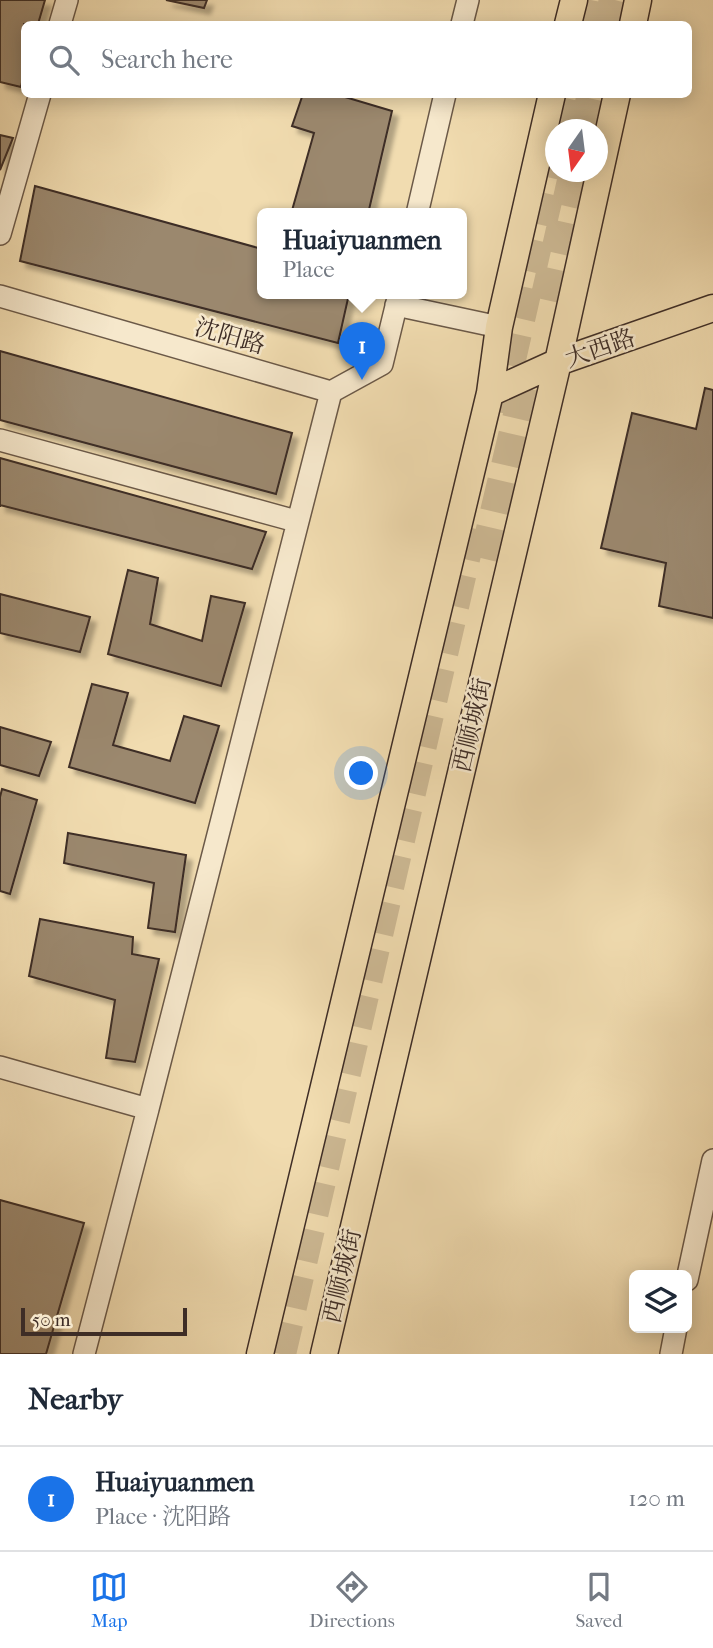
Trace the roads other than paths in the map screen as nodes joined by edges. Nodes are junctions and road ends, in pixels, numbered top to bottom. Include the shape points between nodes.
1 (67, 0) edge
2 (468, 0) edge
3 (574, 0) edge
4 (638, 0) edge
5 (61, 21) edge
6 (463, 21) edge
7 (569, 21) edge
8 (634, 21) edge
9 (39, 98) edge
10 (444, 98) edge
11 (551, 98) edge
12 (616, 98) edge
13 (418, 208) edge
14 (0, 234) edge
15 (0, 296) edge
16 (397, 300) edge
17 (713, 308) edge
18 (499, 327) junction
19 (558, 362) junction
20 (331, 392) junction
21 (490, 393) junction
22 (0, 440) edge
23 (296, 521) junction
24 (0, 1067) edge
25 (148, 1110) junction
26 (713, 1160) edge
27 (689, 1270) edge
28 (675, 1333) edge
29 (84, 1354) edge
30 (260, 1354) edge
31 (324, 1354) edge
32 (671, 1354) edge

1 - 5 street
2 - 6 street
3 - 7 main road
4 - 8 main road
9 - 14 street
10 - 13 street
11 - 18 main road
12 - 19 main road, 西顺城街
15 - 20 street, 沈阳路
16 - 18 street
16 - 20 street via 382,365
17 - 19 main road, 大西路
18 - 21 main road
19 - 21 main road, 大西路
19 - 31 main road, 西顺城街
20 - 23 street
21 - 30 main road
22 - 23 street
23 - 25 street
24 - 25 street
25 - 29 street
26 - 27 street
28 - 32 street

